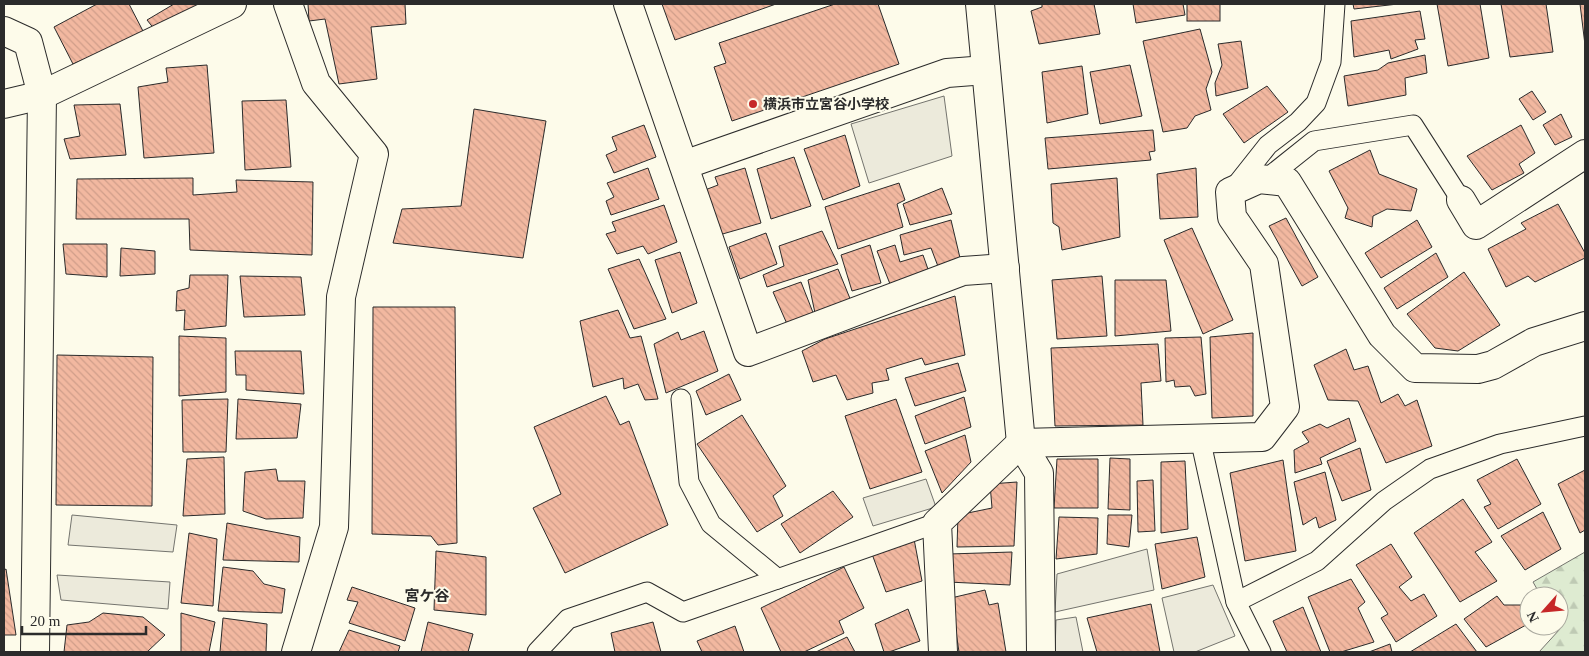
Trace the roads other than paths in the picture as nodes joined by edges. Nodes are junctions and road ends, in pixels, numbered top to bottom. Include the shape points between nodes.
1 (232, 4) edge
2 (288, 4) edge
3 (628, 4) edge
4 (980, 4) edge
5 (1334, 4) edge
6 (4, 31) edge
7 (986, 70) junction
8 (42, 95) junction
9 (4, 104) edge
10 (1585, 154) edge
11 (684, 165) junction
12 (1265, 180) junction
13 (1230, 192) junction
14 (1461, 200) joint
15 (1004, 268) junction
16 (1585, 326) edge
17 (681, 399) dead end
18 (1585, 426) edge
19 (1200, 438) junction
20 (1021, 443) junction
21 (937, 523) junction
22 (778, 579) junction
23 (1236, 602) junction
24 (35, 652) edge
25 (296, 652) edge
26 (537, 652) edge
27 (943, 652) edge
28 (1041, 652) edge
29 (1261, 652) edge

1 - 8 street
2 - 25 street via 316,82 374,154 341,297 334,527
3 - 11 street
4 - 7 street
5 - 13 lane via 1331,62 1316,103 1268,145
6 - 8 street via 28,42
7 - 11 street via 946,73
7 - 15 street
8 - 9 street
8 - 24 street
10 - 14 street via 1476,225
11 - 15 street via 748,352 963,271
12 - 13 street via 1259,179
12 - 14 lane via 1314,141 1413,125
12 - 16 street via 1286,182 1382,335 1415,368 1478,369 1493,365 1534,342
13 - 19 street via 1232,217 1264,264 1285,407 1262,437
15 - 20 street
17 - 22 lane via 689,482 710,524
18 - 23 lane via 1500,444 1430,470 1384,501 1317,561
19 - 20 street
19 - 23 lane
20 - 21 street
20 - 28 street via 1039,473
21 - 22 lane
21 - 27 street
22 - 26 lane via 683,612 647,592 568,619
23 - 29 lane

